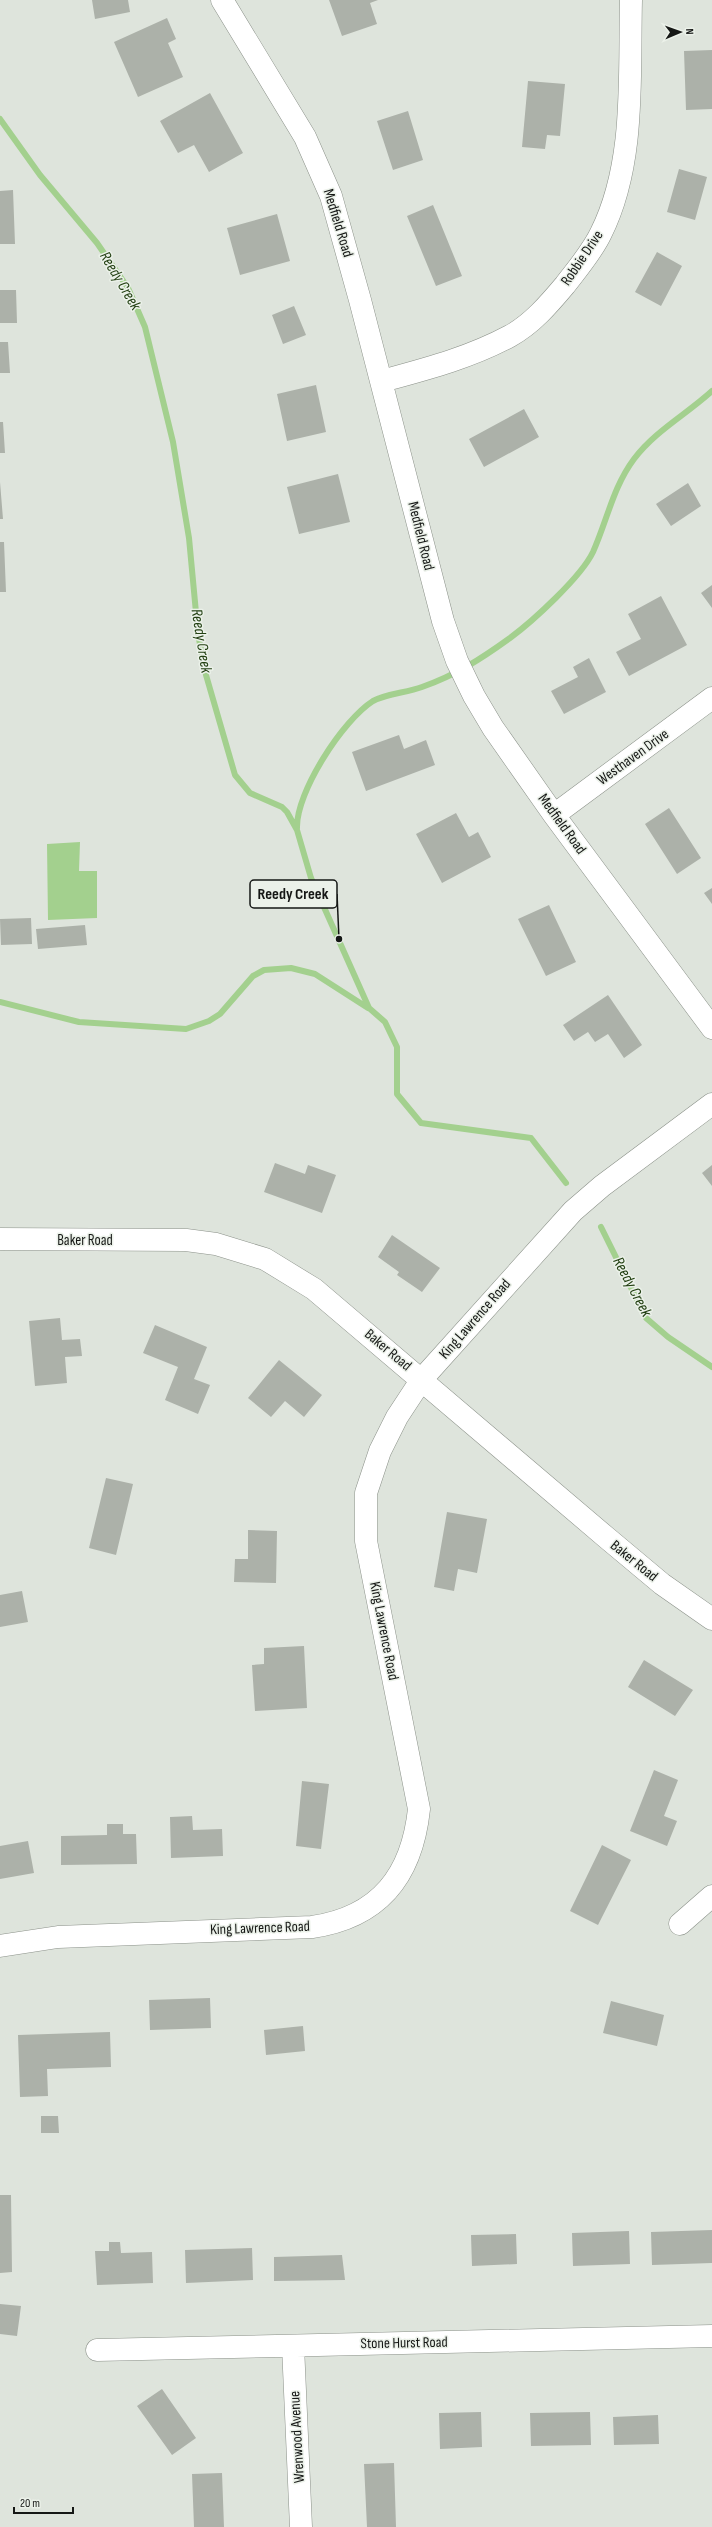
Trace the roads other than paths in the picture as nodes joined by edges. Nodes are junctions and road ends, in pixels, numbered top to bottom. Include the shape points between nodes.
1 (222, 0) edge
2 (631, 0) edge
3 (382, 381) junction
4 (712, 698) edge
5 (554, 815) junction
6 (712, 1028) edge
7 (712, 1104) edge
8 (0, 1239) edge
9 (422, 1379) junction
10 (712, 1619) edge
11 (712, 1896) edge
12 (680, 1924) dead end
13 (0, 1946) edge
14 (712, 2336) edge
15 (293, 2346) junction
16 (97, 2350) dead end
17 (301, 2527) edge

1 - 3 street, Medfield Road via 305,137 320,169 339,220
2 - 3 street, Robbie Drive via 624,154 611,209 588,256 554,298 531,321 511,335 450,363
3 - 5 street, Medfield Road via 443,621 457,661 493,728
4 - 5 street, Westhaven Drive
5 - 6 street, Medfield Road
7 - 9 street, King Lawrence Road via 572,1211
8 - 9 street, Baker Road via 186,1240 239,1249 265,1259 314,1289
9 - 10 street, Baker Road via 662,1584
9 - 13 street, King Lawrence Road via 397,1417 380,1451 366,1493 366,1541 419,1809 413,1845 402,1871 389,1889 365,1909 343,1921 326,1925 58,1937
11 - 12 street
14 - 15 street, Stone Hurst Road
15 - 16 street, Stone Hurst Road
15 - 17 street, Wrenwood Avenue

